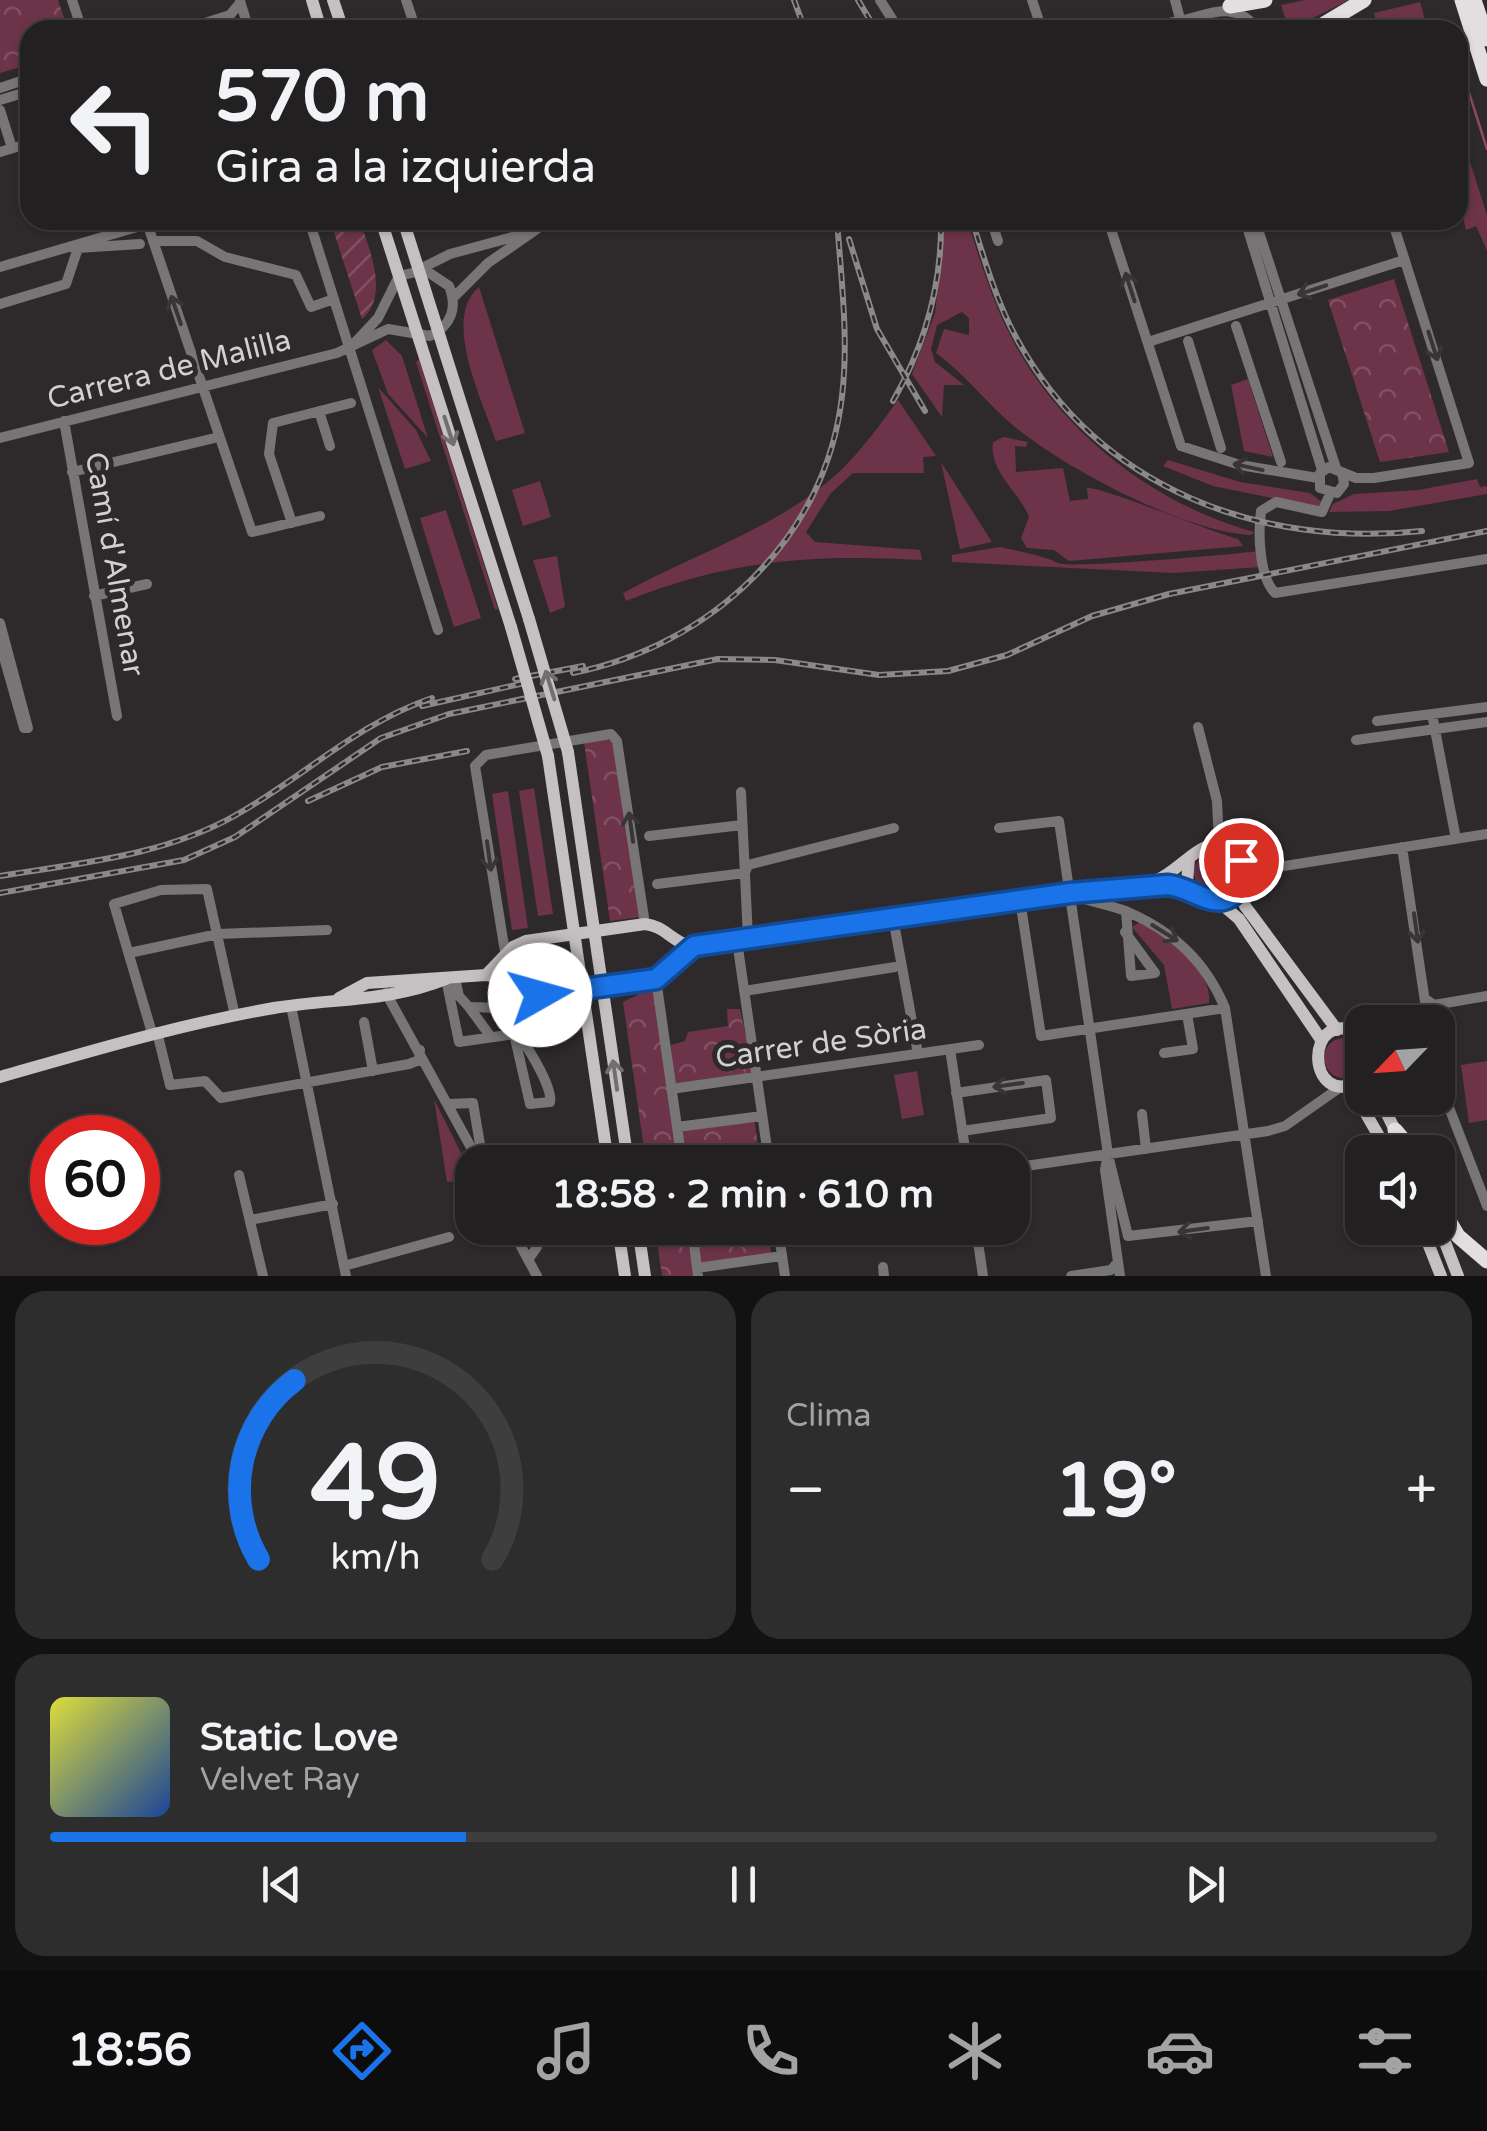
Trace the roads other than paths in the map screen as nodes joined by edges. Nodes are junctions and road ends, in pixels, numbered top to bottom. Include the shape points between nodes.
1 (1265, 0) edge
2 (1364, 0) edge
3 (1462, 0) edge
4 (1474, 0) edge
5 (240, 2) edge
6 (1220, 4) edge
7 (214, 20) edge
8 (1192, 20) edge
9 (1253, 20) edge
10 (1331, 20) edge
11 (1480, 40) edge
12 (1487, 79) edge
13 (0, 110) edge
14 (6, 150) edge
15 (120, 230) edge
16 (149, 230) edge
17 (312, 230) edge
18 (385, 230) edge
19 (406, 230) edge
20 (537, 230) joint
21 (994, 230) edge
22 (1111, 230) edge
23 (1249, 230) edge
24 (1257, 230) edge
25 (1395, 230) edge
26 (998, 240) dead end
27 (153, 242) junction
28 (140, 244) dead end
29 (1404, 260) junction
30 (0, 267) edge
31 (419, 270) junction
32 (400, 276) junction
33 (386, 298) junction
34 (453, 298) junction
35 (334, 299) junction
36 (1275, 301) junction
37 (0, 304) edge
38 (1236, 326) dead end
39 (439, 332) junction
40 (404, 334) junction
41 (419, 338) junction
42 (1188, 341) dead end
43 (1148, 342) junction
44 (349, 348) junction
45 (202, 387) junction
46 (352, 403) dead end
47 (319, 412) junction
48 (64, 421) junction
49 (219, 437) junction
50 (0, 438) edge
51 (330, 446) dead end
52 (1220, 448) dead end
53 (1281, 462) dead end
54 (1339, 470) junction
55 (72, 472) junction
56 (1320, 474) junction
57 (1356, 478) junction
58 (1343, 487) junction
59 (1330, 494) junction
60 (320, 516) dead end
61 (292, 523) junction
62 (1487, 559) edge
63 (147, 584) dead end
64 (94, 596) junction
65 (0, 624) edge
66 (438, 630) dead end
67 (0, 643) edge
68 (1487, 707) edge
69 (1432, 714) junction
70 (117, 716) dead end
71 (1377, 721) dead end
72 (1487, 722) edge
73 (1198, 728) dead end
74 (1434, 729) junction
75 (1356, 740) dead end
76 (741, 792) dead end
77 (742, 826) junction
78 (894, 828) dead end
79 (999, 828) dead end
80 (1487, 834) edge
81 (649, 836) dead end
82 (1456, 839) junction
83 (1219, 844) junction
84 (1402, 847) junction
85 (1189, 859) junction
86 (1241, 860) junction
87 (1265, 869) junction
88 (745, 874) junction
89 (658, 884) dead end
90 (1241, 885) junction
91 (1191, 890) junction
92 (1073, 894) junction
93 (1020, 900) junction
94 (1218, 902) junction
95 (1126, 911) junction
96 (893, 918) junction
97 (651, 925) junction
98 (327, 930) dead end
99 (594, 930) junction
100 (1125, 932) dead end
101 (218, 934) junction
102 (574, 934) junction
103 (742, 940) junction
104 (694, 946) junction
105 (128, 953) junction
106 (506, 958) junction
107 (895, 968) dead end
108 (486, 974) junction
109 (657, 978) junction
110 (450, 979) junction
111 (360, 986) junction
112 (602, 987) junction
113 (512, 989) junction
114 (583, 990) junction
115 (744, 990) junction
116 (382, 992) junction
117 (1487, 996) edge
118 (339, 998) junction
119 (364, 1002) junction
120 (1429, 1005) joint
121 (291, 1006) junction
122 (469, 1007) junction
123 (1225, 1008) junction
124 (1187, 1014) junction
125 (235, 1016) junction
126 (364, 1022) dead end
127 (1089, 1028) junction
128 (1336, 1030) junction
129 (155, 1032) junction
130 (1345, 1032) edge
131 (491, 1037) junction
132 (1322, 1041) junction
133 (979, 1045) dead end
134 (950, 1049) junction
135 (420, 1050) junction
136 (1164, 1053) dead end
137 (918, 1054) junction
138 (374, 1070) junction
139 (1319, 1070) junction
140 (0, 1076) edge
141 (756, 1078) junction
142 (307, 1082) junction
143 (1343, 1086) junction
144 (671, 1089) junction
145 (956, 1093) junction
146 (1314, 1102) junction
147 (448, 1104) junction
148 (1142, 1114) dead end
149 (1388, 1115) edge
150 (1452, 1115) edge
151 (762, 1116) junction
152 (677, 1127) junction
153 (1396, 1130) junction
154 (962, 1131) junction
155 (1244, 1135) junction
156 (1378, 1135) edge
157 (1398, 1135) edge
158 (1400, 1135) edge
159 (471, 1145) edge
160 (479, 1145) edge
161 (606, 1145) edge
162 (625, 1145) edge
163 (680, 1145) edge
164 (766, 1145) edge
165 (964, 1145) edge
166 (1146, 1148) junction
167 (1108, 1154) junction
168 (1030, 1165) edge
169 (239, 1175) dead end
170 (333, 1204) junction
171 (1486, 1204) edge
172 (250, 1220) junction
173 (1258, 1221) junction
174 (1455, 1231) edge
175 (448, 1236) dead end
176 (520, 1245) edge
177 (537, 1245) edge
178 (620, 1245) edge
179 (640, 1245) edge
180 (694, 1245) edge
181 (780, 1245) edge
182 (978, 1245) edge
183 (1429, 1245) edge
184 (1446, 1245) edge
185 (782, 1256) junction
186 (528, 1260) junction
187 (1118, 1260) junction
188 (1487, 1262) edge
189 (1456, 1270) edge
190 (345, 1271) edge
191 (698, 1272) edge
192 (1440, 1273) edge
193 (263, 1276) edge
194 (536, 1276) edge
195 (625, 1276) edge
196 (644, 1276) edge
197 (785, 1276) edge
198 (983, 1276) edge
199 (1071, 1276) edge
200 (1120, 1276) edge
201 (1266, 1276) edge

1 - 6 highway
2 - 10 highway
3 - 11 highway
4 - 11 highway
5 - 7 street
6 - 8 street
6 - 9 street
11 - 12 highway
13 - 14 street
15 - 30 street
16 - 27 street
17 - 35 street
18 - 32 main road
19 - 31 main road
20 - 31 street via 450,254
20 - 34 street via 488,263
21 - 26 street
43 -> 22 street
23 - 36 street
24 - 36 street
25 - 29 street
27 - 35 street via 197,241 226,257 296,275 312,306
45 -> 27 street
28 - 37 street via 78,248 66,284
29 -> 36 street
29 -> 57 street via 1469,463
31 - 32 street
31 - 34 street via 442,277
31 - 39 main road
32 - 33 street
32 - 41 main road
33 - 40 street via 390,320
33 - 44 street via 378,318
34 - 39 street via 450,319
35 - 44 street
36 - 43 street
36 - 54 street
36 - 56 street
38 - 53 street
39 - 41 street
99 -> 39 main road, bridge via 568,752
40 - 41 street
40 - 44 street, Carrera de Malilla via 388,330
41 -> 102 main road, bridge via 548,756
42 - 52 street
56 -> 43 street via 1240,466 1182,446
44 - 45 street, Carrera de Malilla
44 - 66 street
45 - 48 street, Carrera de Malilla
45 - 49 street
46 - 47 street
47 - 51 street
47 - 61 street via 274,423 269,454
48 - 50 street, Carrera de Malilla
48 - 55 street, Camí d'Almenar
49 - 55 street
49 - 61 street via 252,532
54 - 56 street
54 - 57 street
54 - 58 street
55 - 64 street, Camí d'Almenar
56 - 59 street via 1320,488
57 - 58 street
58 - 59 street
59 - 62 street via 1325,510 1316,513 1266,504 1260,534 1275,594
60 - 61 street
63 - 64 street
64 - 70 street, Camí d'Almenar
65 - 67 street via 28,728
68 - 69 street
69 - 71 street
69 - 74 street
72 - 74 street
73 - 83 street via 1218,801
74 - 75 street
74 - 82 street
76 - 77 street
77 - 81 street
77 - 88 street
78 - 88 street via 748,864
79 - 92 street via 1058,822
80 - 82 street
82 - 84 street
83 - 85 main road via 1199,848
83 - 86 main road
84 - 87 street
84 -> 120 street
85 - 91 main road
85 - 92 main road via 1157,880
86 - 87 street
86 - 90 main road
87 - 90 street
88 - 89 street
88 - 103 street
90 - 94 main road
90 - 128 main road via 1246,906
91 - 92 main road via 1168,885
91 - 94 main road
92 - 93 main road
92 - 95 street
92 - 127 street
93 - 96 main road
93 - 127 street via 1041,1036
94 - 132 main road via 1239,919
95 - 100 street
95 -> 123 street via 1190,951
96 - 103 main road
96 - 137 street
97 - 99 main road
97 - 104 main road
97 -> 106 street via 618,740 611,734 479,760
97 - 109 main road via 673,948
98 - 101 street
99 - 102 main road
99 - 112 main road
101 - 105 street
101 - 105 street via 208,889 161,890 114,904
101 - 125 street
102 - 106 main road via 520,943
102 - 114 main road
103 - 104 main road
103 - 115 street
104 - 109 main road
105 - 129 street
106 - 108 main road
106 - 113 main road
107 - 115 street, Carrer de Sòria
108 - 110 main road
108 - 113 main road
109 - 112 main road
109 - 144 street
110 - 116 main road
110 - 116 main road
110 - 122 street
110 - 131 street via 459,1042
111 - 116 main road
111 - 118 main road
111 - 119 main road via 355,995
112 - 114 main road
162 -> 112 main road
113 - 114 main road via 527,996
114 - 161 main road
115 - 141 street
116 - 119 main road
116 - 135 street
117 - 120 street
118 - 119 main road
118 - 121 main road
121 - 125 main road
121 - 142 street
122 - 131 street
122 - 131 street via 505,1016 550,1086 550,1102 530,1104 514,1034
123 - 124 street
123 - 155 street
124 - 127 street
124 - 136 street via 1193,1048
125 - 129 main road
126 - 138 street
127 - 167 street
128 - 130 main road
128 - 132 main road
129 - 140 main road
129 - 142 street via 170,1085 205,1081 221,1098
132 - 139 main road
133 - 134 street, Carrer de Sòria
134 - 137 street, Carrer de Sòria
134 - 145 street
135 - 138 street via 416,1062
135 - 147 street
137 - 141 street, Carrer de Sòria
138 - 142 street
139 - 143 main road
139 - 146 street
141 - 144 street, Carrer de Sòria
141 - 151 street
142 - 170 street
143 - 146 street
143 - 156 main road
144 - 152 street
145 - 154 street
154 -> 145 street via 1051,1118 1046,1080
146 - 155 street via 1285,1126
147 - 159 street
147 - 160 street via 473,1102
148 - 166 street
149 - 153 main road
150 - 171 street
151 - 152 street
151 - 164 street
152 - 163 street
153 - 157 main road
153 - 158 highway
154 - 165 street
155 - 166 street
155 - 173 street
166 - 167 street
167 - 168 street
173 -> 167 street via 1128,1236
167 - 187 street
169 - 172 street
170 - 172 street
170 - 190 street
172 - 193 street
173 - 201 street
174 - 188 highway
175 - 190 street
176 - 186 street
177 - 186 street
178 - 195 main road
179 - 196 main road
180 - 191 street
181 - 185 street
182 - 198 street
183 - 192 main road
184 - 189 main road
185 - 191 street
185 - 197 street
186 - 194 street
187 - 199 street via 1111,1270
187 - 200 street

